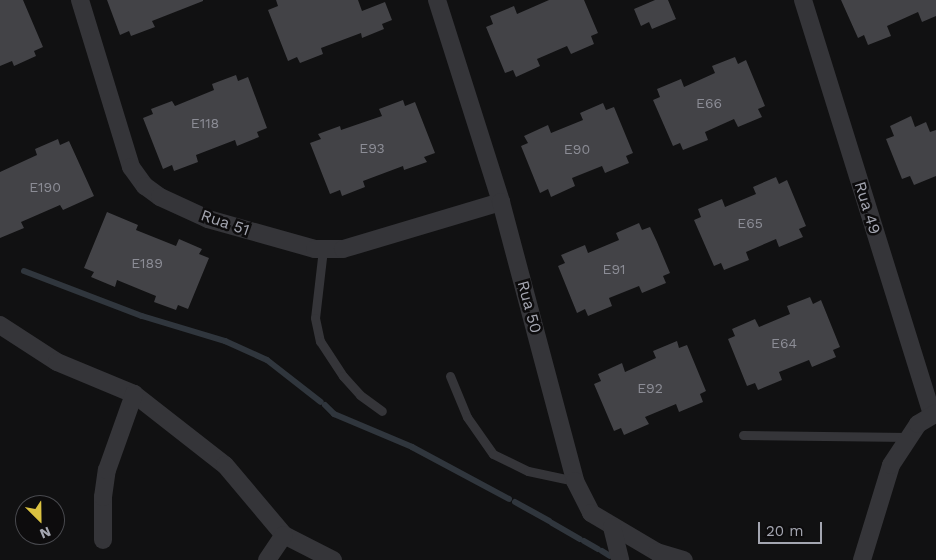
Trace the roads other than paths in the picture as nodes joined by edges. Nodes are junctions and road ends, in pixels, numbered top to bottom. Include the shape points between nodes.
1 (80, 0) edge
2 (437, 0) edge
3 (803, 0) edge
4 (501, 202) junction
5 (323, 249) junction
6 (0, 325) edge
7 (450, 376) dead end
8 (134, 394) junction
9 (382, 411) dead end
10 (934, 414) edge
11 (743, 435) dead end
12 (908, 437) junction
13 (575, 482) junction
14 (612, 527) junction
15 (284, 535) junction
16 (103, 540) dead end
17 (267, 560) edge
18 (333, 560) edge
19 (620, 560) edge
20 (684, 560) edge
21 (862, 560) edge

1 - 5 street, Rua 51 via 131,167 145,186 160,197 208,219 282,242
2 - 4 street, Rua 50
3 - 10 street, Rua 49
4 - 5 street, Rua 51 via 343,250
4 - 13 street, Rua 50
5 - 9 lane via 316,318 320,341 343,376 360,395
6 - 8 street via 57,362
7 - 13 lane via 467,417 493,454 528,471
8 - 15 street via 226,465
8 - 16 street via 107,470 103,496
10 - 12 street via 918,424
11 - 12 lane
12 - 21 street via 891,465
13 - 14 street, Rua 50 via 591,513
14 - 19 street
14 - 20 street, Rua 50 via 657,552
15 - 17 street
15 - 18 street

